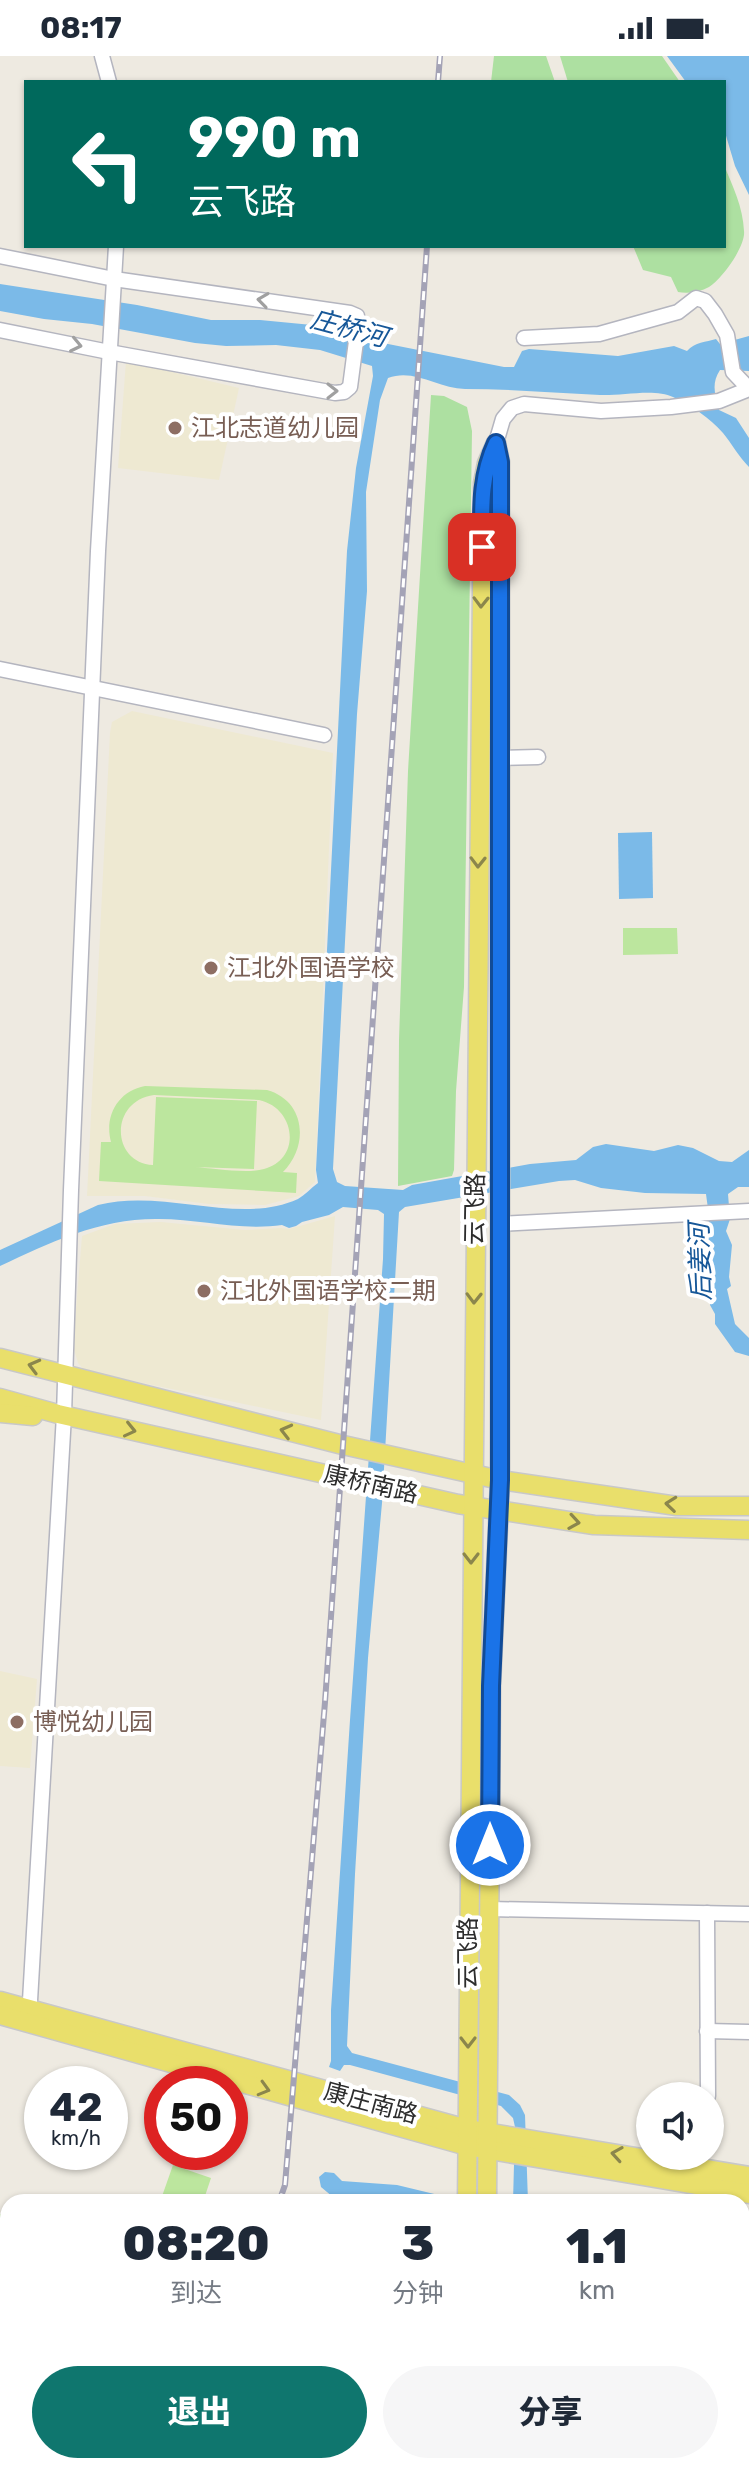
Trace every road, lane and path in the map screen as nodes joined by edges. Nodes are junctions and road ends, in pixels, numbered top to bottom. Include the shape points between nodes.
1 (102, 56) edge
2 (108, 80) edge
3 (116, 248) edge
4 (0, 256) edge
5 (114, 279) junction
6 (0, 330) edge
7 (524, 338) dead end
8 (110, 348) junction
9 (749, 389) edge
10 (496, 443) junction
11 (0, 669) edge
12 (92, 688) junction
13 (324, 735) dead end
14 (538, 757) dead end
15 (500, 758) junction
16 (749, 1211) edge
17 (500, 1218) junction
18 (0, 1358) edge
19 (64, 1374) junction
20 (0, 1398) edge
21 (0, 1413) edge
22 (61, 1415) junction
23 (472, 1473) junction
24 (500, 1480) junction
25 (472, 1506) junction
26 (749, 1506) edge
27 (500, 1510) junction
28 (749, 1530) edge
29 (490, 1909) junction
30 (707, 1913) junction
31 (749, 1914) edge
32 (0, 2001) edge
33 (0, 2015) edge
34 (29, 2015) junction
35 (707, 2031) junction
36 (749, 2032) edge
37 (708, 2082) edge
38 (467, 2138) junction
39 (487, 2141) junction
40 (521, 2147) junction
41 (636, 2156) edge
42 (724, 2167) edge
43 (749, 2176) edge
44 (467, 2194) edge
45 (487, 2194) edge
46 (749, 2194) edge

1 - 2 street
3 - 5 street
4 - 5 street
5 - 8 street
8 -> 5 street via 335,393 350,387 358,326 357,316 350,313
6 -> 8 street
7 - 9 street via 613,331 678,312 696,298 705,301 727,335 733,372
8 - 12 street
9 - 10 street via 719,401 674,407 601,411 524,404 503,419
10 - 15 main road, 云飞路
10 -> 23 main road, 云飞路 via 483,483
11 - 12 street
12 - 13 street
12 - 19 street
14 - 15 street
15 - 17 main road, 云飞路
16 - 17 street
17 - 24 main road, 云飞路
19 -> 18 main road, 康桥南路
19 - 22 street
23 -> 19 main road, 康桥南路
20 - 22 main road, 康桥南路
21 - 22 main road
22 -> 25 main road, 康桥南路
22 - 34 street
23 - 24 main road, 康桥南路
23 - 25 main road, 云飞路
26 -> 24 main road via 677,1506
24 - 27 main road, 云飞路
25 - 27 main road, 康桥南路
25 -> 38 main road, 云飞路
27 -> 28 main road, 康桥南路 via 594,1525
27 - 29 main road, 云飞路 via 491,1686
29 - 30 street
29 - 39 main road, 云飞路
30 - 31 street
30 - 35 street
32 - 34 main road, 康庄南路
33 - 34 main road, 康庄南路
34 - 38 main road, 康庄南路
35 - 36 street
35 - 37 street
38 - 39 main road, 康庄南路
38 - 44 main road, 云飞路
39 - 40 main road, 康庄南路
39 - 45 main road, 云飞路
41 -> 40 main road, 康庄南路
40 - 46 main road
42 - 43 main road, 康庄南路

